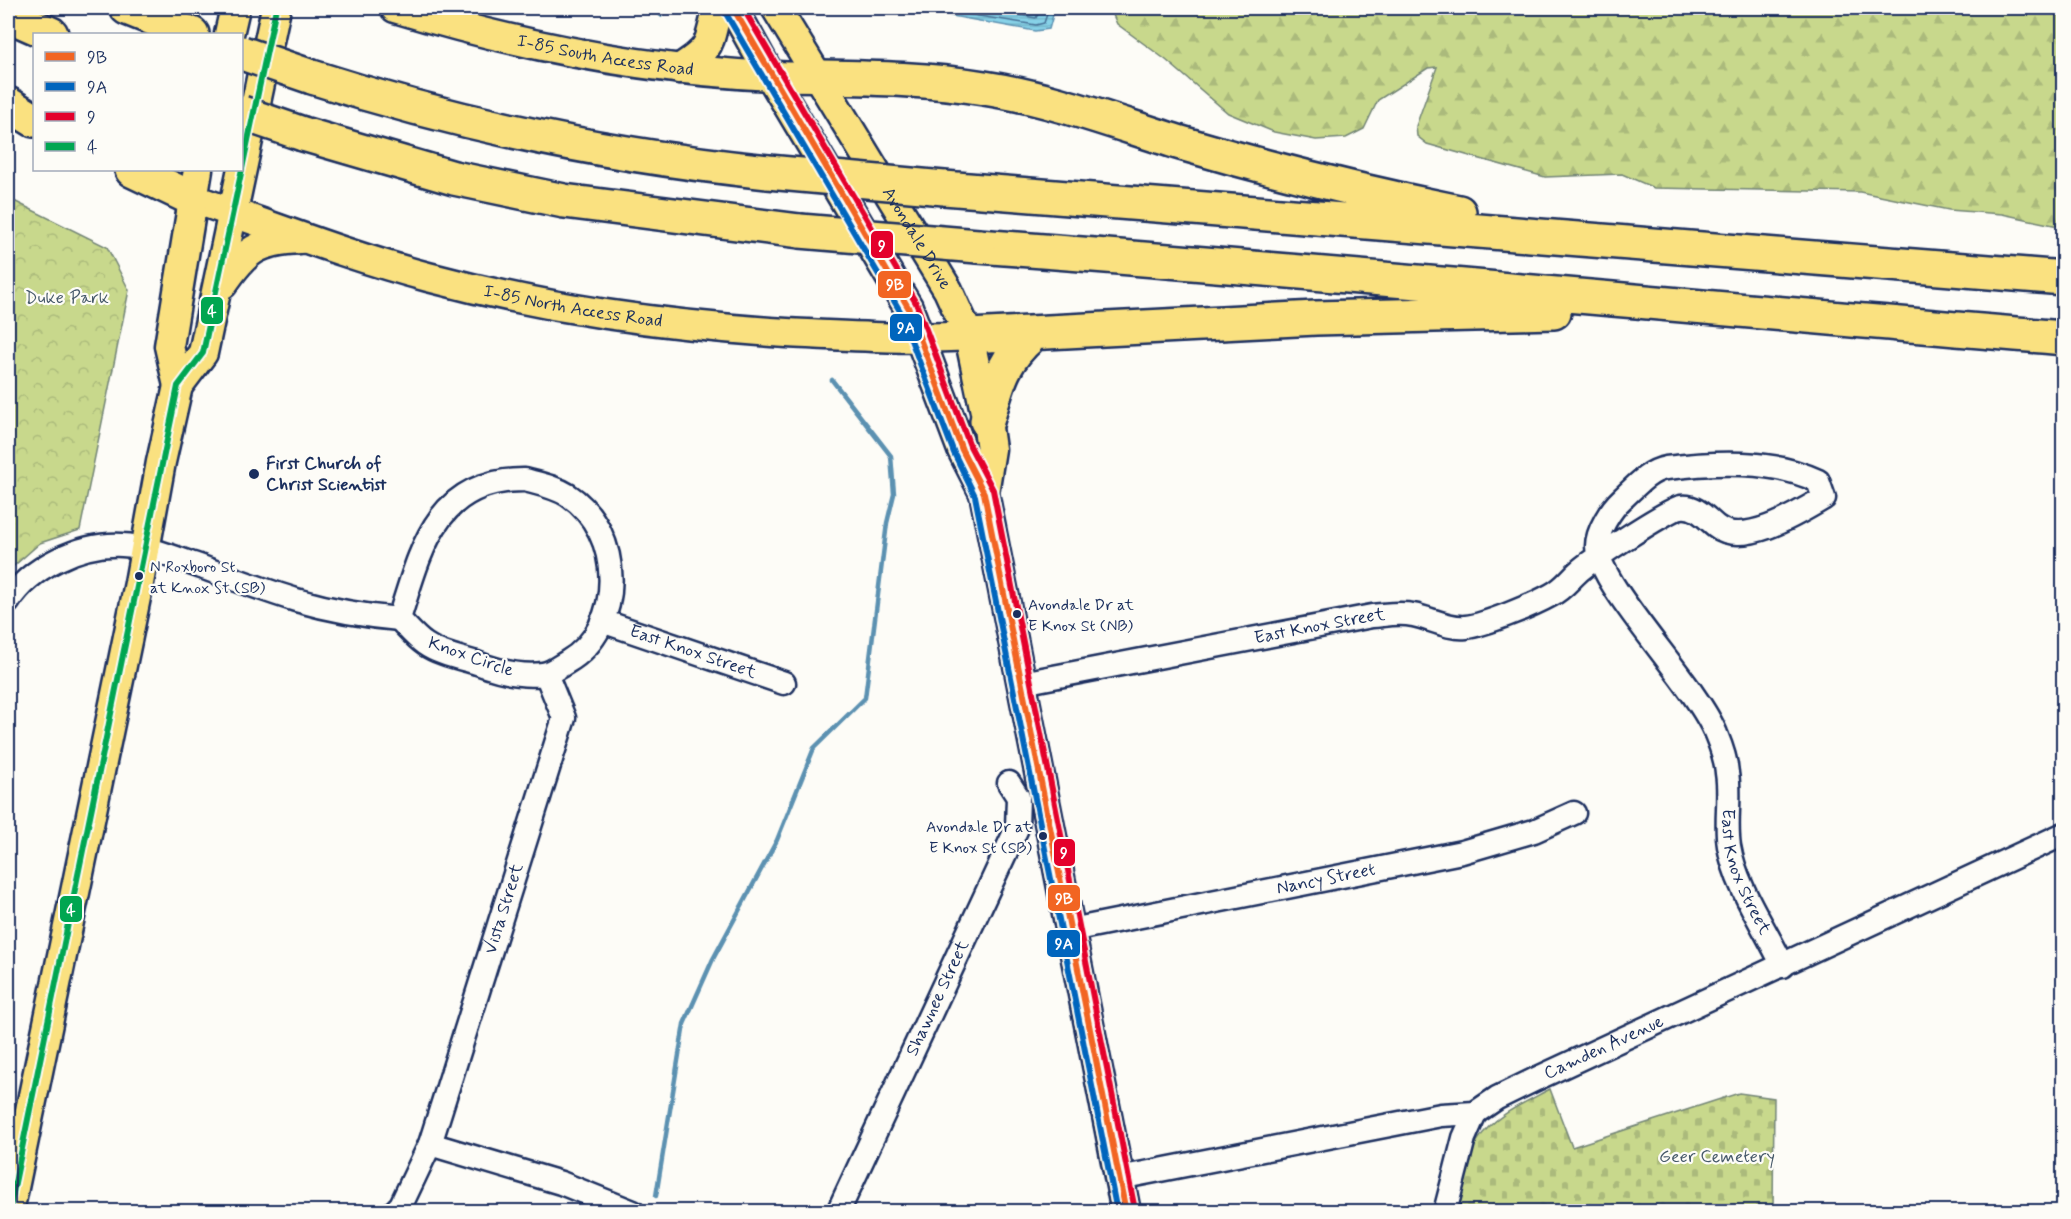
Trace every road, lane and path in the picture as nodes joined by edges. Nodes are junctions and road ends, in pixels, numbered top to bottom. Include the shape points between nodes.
1 (127, 8) edge
2 (235, 8) edge
3 (276, 8) edge
4 (395, 8) edge
5 (718, 8) edge
6 (733, 8) edge
7 (776, 8) edge
8 (8, 15) edge
9 (49, 33) edge
10 (188, 33) edge
11 (229, 33) edge
12 (243, 53) edge
13 (679, 69) junction
14 (771, 77) junction
15 (821, 77) junction
16 (8, 104) edge
17 (243, 113) edge
18 (33, 119) edge
19 (243, 169) edge
20 (136, 171) edge
21 (243, 171) edge
22 (195, 184) edge
23 (234, 213) junction
24 (307, 238) junction
25 (1596, 239) junction
26 (2064, 278) edge
27 (217, 293) junction
28 (1699, 308) junction
29 (1032, 334) junction
30 (969, 336) junction
31 (2064, 338) edge
32 (920, 339) junction
33 (178, 386) junction
34 (987, 421) junction
35 (984, 493) junction
36 (144, 549) junction
37 (1599, 558) junction
38 (8, 602) edge
39 (399, 619) junction
40 (602, 621) junction
41 (546, 674) junction
42 (784, 683) dead end
43 (1022, 683) junction
44 (1009, 783) dead end
45 (1575, 813) dead end
46 (2064, 834) edge
47 (1071, 930) junction
48 (1783, 966) junction
49 (1475, 1113) junction
50 (430, 1144) junction
51 (1119, 1178) junction
52 (623, 1210) edge
53 (9, 1212) edge
54 (394, 1212) edge
55 (838, 1212) edge
56 (1126, 1212) edge
57 (1445, 1212) edge

1 - 10 highway
2 - 11 main road
3 - 19 main road
4 - 13 main road, I-85 South Access Road via 516,41
5 - 13 main road via 709,43
6 - 14 main road, Avondale Drive
7 - 15 main road, Avondale Drive
8 - 9 highway
12 - 25 highway, bridge via 447,117 549,141 650,158 1222,212
13 - 14 main road, I-85 South Access Road
14 - 15 main road, I-85 South Access Road
14 - 32 main road, Avondale Drive via 908,307
15 - 25 highway via 935,81 986,88 1074,109 1348,188
15 - 30 main road, Avondale Drive via 948,290
16 - 18 highway
17 - 28 highway, bridge via 454,178 564,201 800,231
20 - 22 highway
21 - 23 main road
22 - 23 main road, I-85 North Access Road
22 - 33 main road via 169,346
23 - 24 main road, I-85 North Access Road
23 - 27 main road
24 - 27 main road via 279,240 251,250 240,258
24 - 32 main road, I-85 North Access Road via 426,277 617,318 700,327
25 - 26 highway
27 - 33 main road via 203,353
28 - 29 highway via 1316,318
28 - 31 highway
29 - 30 highway
29 - 34 highway via 1007,361
30 - 32 main road, I-85 North Access Road
30 - 34 main road, Avondale Drive
32 - 35 main road, Avondale Drive via 962,450
33 - 36 main road
34 - 35 main road, Avondale Drive via 991,449
35 - 43 main road, Avondale Drive
36 - 38 street via 108,546 62,558 18,587
36 - 39 street via 336,611
36 - 53 main road
37 - 37 street, East Knox Street via 1660,516 1682,507 1702,512 1729,534 1760,530 1824,498 1818,481 1794,470 1694,465 1657,469 1614,507 1598,539
37 - 43 street, East Knox Street via 1550,596 1466,627 1401,613 1372,616
37 - 48 street, East Knox Street via 1614,586 1713,725 1728,774 1729,848
39 - 40 street, Knox Circle via 418,557 435,522 467,493 510,480 546,485 568,495 587,515 602,538 609,559 610,595
39 - 41 street, Knox Circle via 426,645 517,675
40 - 41 street, Knox Circle via 581,654
40 - 42 street, East Knox Street
41 - 50 street, Vista Street via 564,718
43 - 47 main road, Avondale Drive
44 - 55 street, Shawnee Street via 1018,797 1017,828
45 - 47 street, Nancy Street via 1534,831 1461,852
46 - 48 street, Camden Avenue
47 - 51 main road, Avondale Drive
48 - 49 street, Camden Avenue via 1526,1084
49 - 51 street, Camden Avenue via 1442,1115
49 - 57 street via 1464,1138
50 - 52 street via 561,1183
50 - 54 street, Vista Street
51 - 56 main road, Avondale Drive

